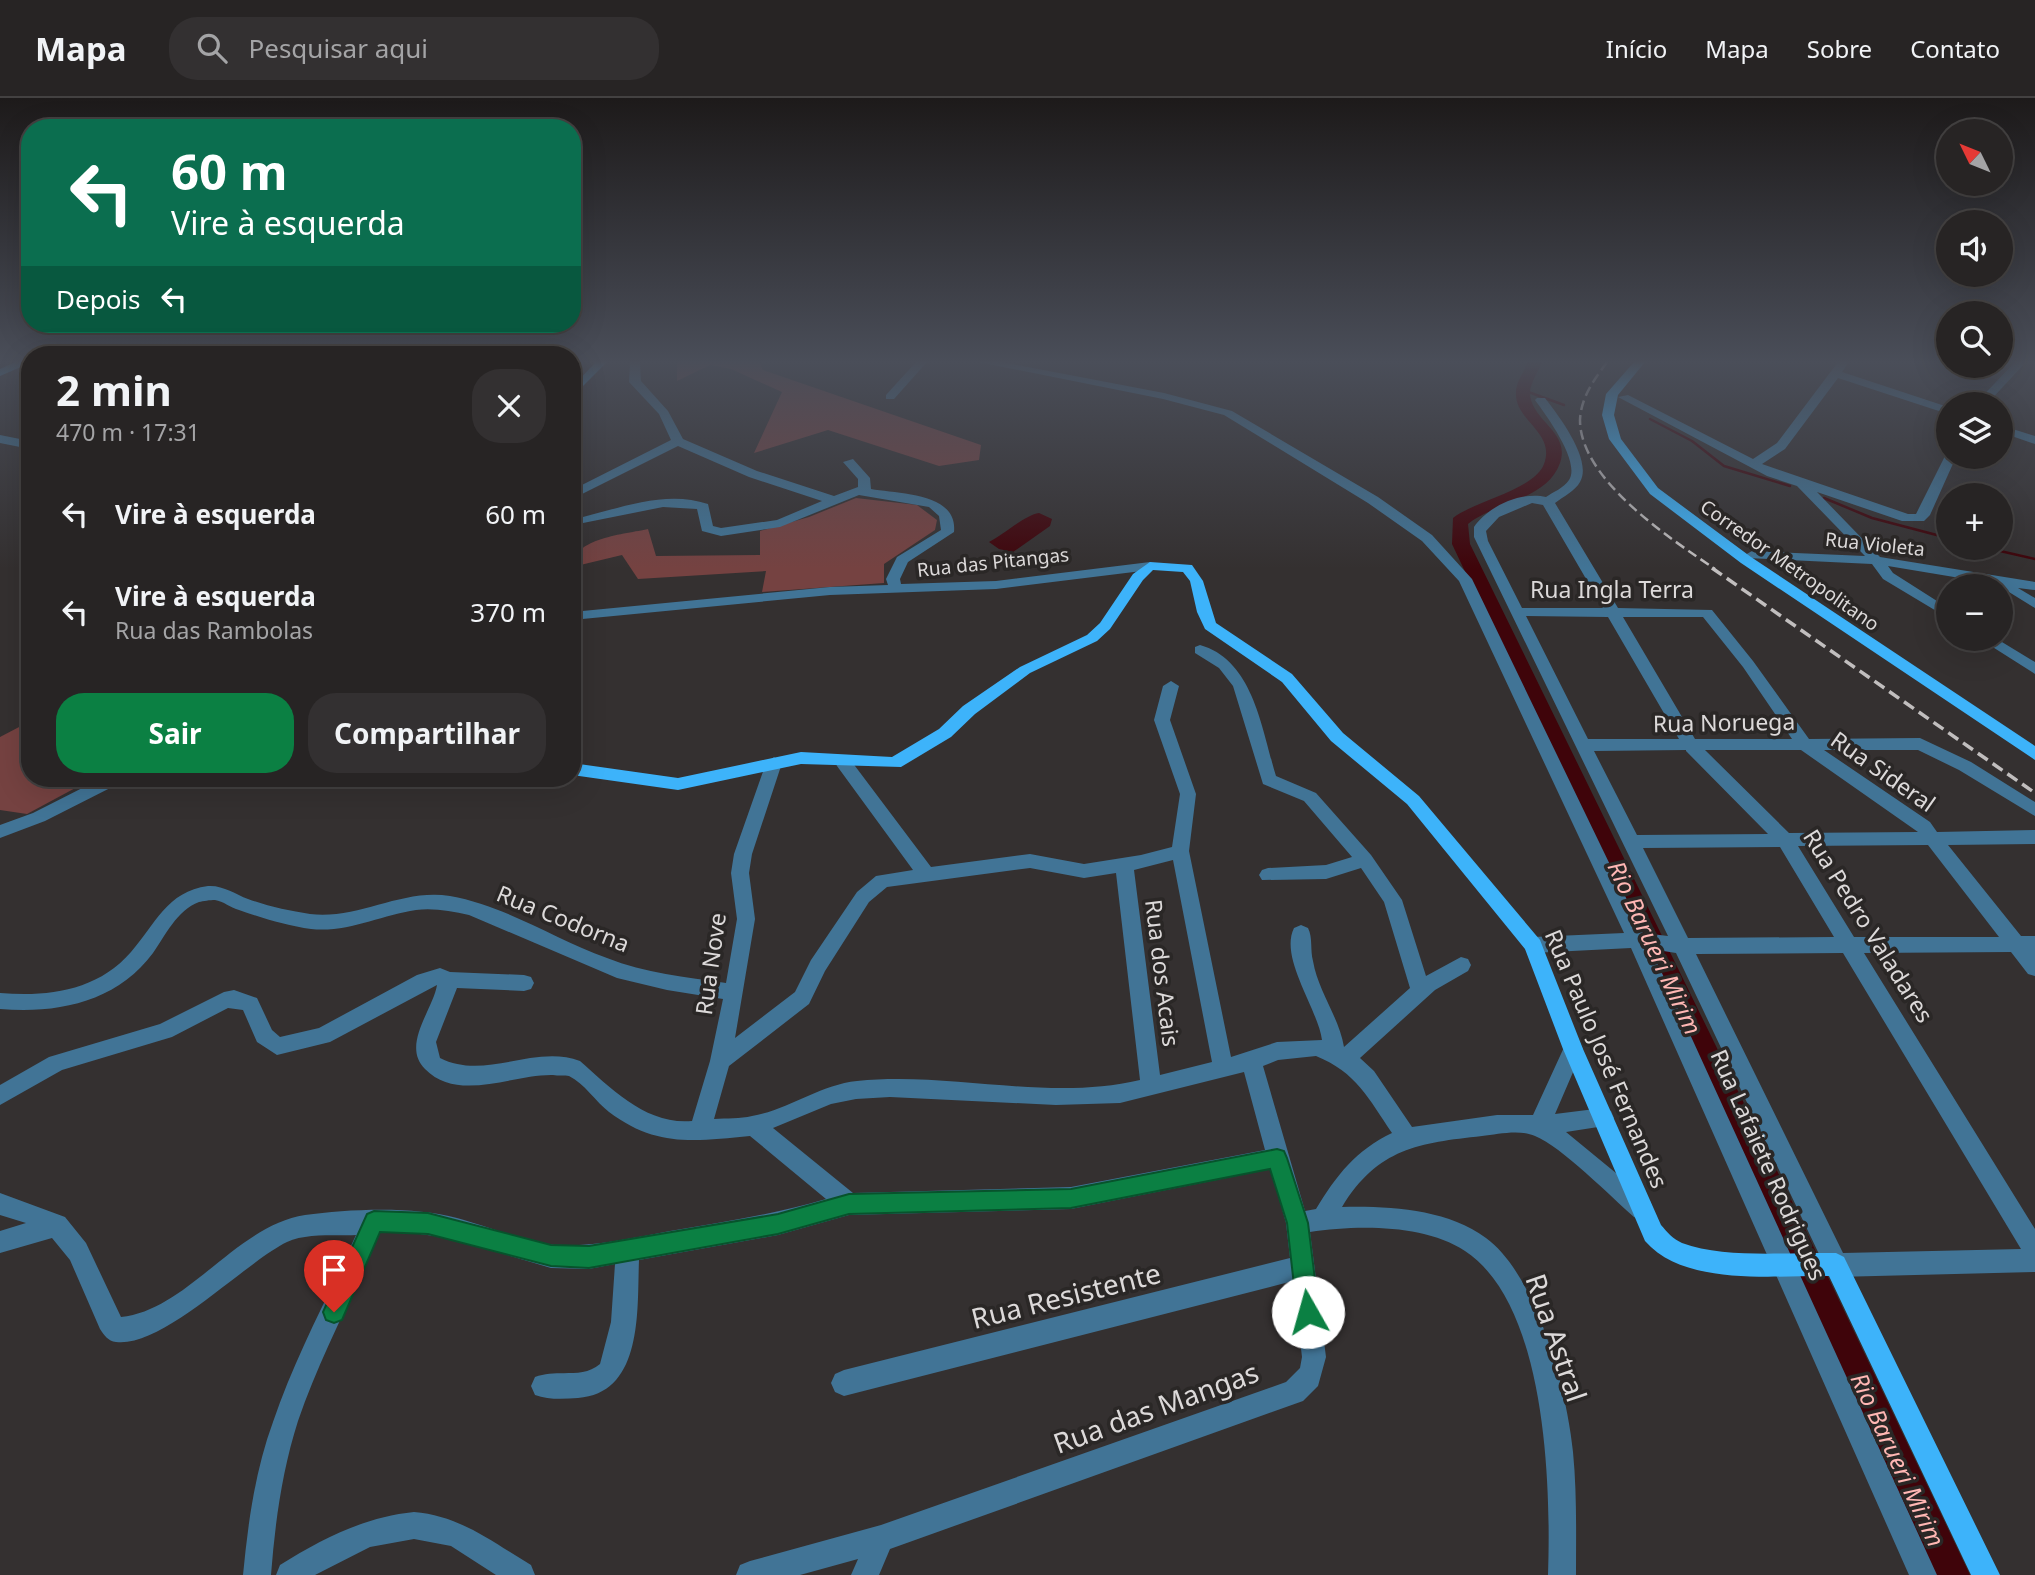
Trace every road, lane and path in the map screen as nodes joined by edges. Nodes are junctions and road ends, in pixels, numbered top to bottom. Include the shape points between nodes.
1 (673, 431) edge
2 (1258, 431) edge
3 (1560, 431) edge
4 (1612, 431) edge
5 (1622, 431) edge
6 (1689, 431) edge
7 (1794, 431) edge
8 (2013, 432) edge
9 (0, 439) edge
10 (2035, 440) edge
11 (678, 441) junction
12 (21, 442) edge
13 (849, 462) dead end
14 (1753, 464) junction
15 (1944, 469) edge
16 (1801, 483) junction
17 (581, 490) edge
18 (865, 491) junction
19 (832, 500) junction
20 (1548, 502) junction
21 (588, 520) dead end
22 (1752, 555) junction
23 (1874, 559) junction
24 (1150, 566) junction
25 (1962, 574) edge
26 (2013, 583) edge
27 (2035, 586) edge
28 (897, 590) junction
29 (2013, 590) edge
30 (2035, 604) edge
31 (1936, 606) edge
32 (1517, 612) junction
33 (1707, 613) joint
34 (581, 614) edge
35 (1613, 614) junction
36 (1200, 650) dead end
37 (2006, 651) edge
38 (2035, 669) edge
39 (1171, 686) dead end
40 (1805, 744) junction
41 (1581, 745) junction
42 (1692, 747) junction
43 (2035, 747) edge
44 (2035, 754) edge
45 (843, 762) junction
46 (774, 763) junction
47 (581, 770) edge
48 (98, 787) edge
49 (2035, 810) edge
50 (0, 832) edge
51 (1934, 837) junction
52 (2035, 837) edge
53 (1784, 839) junction
54 (1630, 842) junction
55 (1180, 852) junction
56 (1365, 860) junction
57 (1124, 865) junction
58 (926, 874) junction
59 (1268, 875) dead end
60 (1301, 933) dead end
61 (1642, 941) junction
62 (1533, 944) junction
63 (2027, 944) edge
64 (1680, 945) junction
65 (1850, 947) junction
66 (1461, 965) dead end
67 (2035, 968) edge
68 (447, 981) junction
69 (524, 983) dead end
70 (1420, 989) junction
71 (735, 992) junction
72 (0, 1001) edge
73 (1573, 1049) junction
74 (1339, 1054) junction
75 (720, 1061) junction
76 (1251, 1061) junction
77 (1223, 1067) junction
78 (1151, 1088) junction
79 (0, 1096) edge
80 (1603, 1118) junction
81 (754, 1126) junction
82 (1539, 1126) junction
83 (701, 1132) junction
84 (1406, 1136) junction
85 (1277, 1158) junction
86 (0, 1204) edge
87 (849, 1204) junction
88 (1643, 1209) junction
89 (1323, 1218) junction
90 (374, 1222) junction
91 (1297, 1223) junction
92 (57, 1225) junction
93 (0, 1242) edge
94 (628, 1250) junction
95 (2035, 1250) edge
96 (2035, 1260) edge
97 (1788, 1264) junction
98 (1831, 1264) junction
99 (1303, 1267) junction
100 (844, 1383) dead end
101 (544, 1386) dead end
102 (881, 1539) junction
103 (257, 1575) edge
104 (290, 1575) edge
105 (521, 1575) edge
106 (750, 1575) edge
107 (865, 1575) edge
108 (1562, 1575) edge
109 (1923, 1575) edge
110 (1986, 1575) edge

1 - 11 street
2 - 61 street, Rua Lafaiete Rodrigues via 1412,528 1465,579
3 - 20 street via 1579,470 1576,481
4 - 44 main road, Corredor Metropolitano via 1654,491 1746,560
5 - 22 main road via 1648,474 1682,507
6 - 14 street
7 - 14 street
8 - 10 street
9 - 12 street
11 - 17 street
11 - 19 street via 752,474
13 - 18 street via 864,478
14 - 16 street
15 - 16 street via 1923,515 1907,519
16 - 23 street
18 - 19 street, Rua das Pitangas
18 - 28 street, Rua das Pitangas via 933,504 947,520 947,532 902,560 893,579
19 - 21 street, Rua das Pitangas via 780,523 721,532 706,528 703,507 687,502
20 - 32 street via 1524,500 1481,525 1479,532
20 - 35 street, Rua Pedro Valadares
22 - 23 street, Rua Violeta
22 - 43 main road
23 - 25 street, Rua Violeta
23 - 31 street via 1888,576
24 - 28 street, Rua das Pitangas via 996,585
24 - 45 main road via 1092,638 1025,670 924,748 895,763
24 - 62 main road, Rua Paulo José Fernandes via 1179,566 1192,572 1210,626 1287,678 1337,737 1413,800
26 - 27 street, Rua Violeta
28 - 34 street via 801,593
29 - 30 street
32 - 35 street, Rua Ingla Terra
32 - 41 street
33 - 35 street, Rua Ingla Terra
33 - 40 street, Rua Sideral
35 - 42 street, Rua Pedro Valadares
36 - 56 street via 1224,665 1240,685 1269,780 1310,797
37 - 38 street
39 - 55 street via 1161,720 1188,794
40 - 42 street, Rua Noruega
40 - 49 street, Rua Noruega via 1929,746
40 - 51 street, Rua Sideral
41 - 42 street, Rua Noruega
41 - 54 street
42 - 53 street, Rua Pedro Valadares
45 - 46 main road via 801,758
45 - 58 street
46 - 47 main road via 678,784
46 - 71 street, Rua Nove via 743,854 740,873 746,919
48 - 50 street
51 - 52 street
51 - 53 street
51 - 63 street, Rua Sideral
53 - 54 street
53 - 65 street, Rua Pedro Valadares
54 - 64 street
55 - 57 street
55 - 77 street
56 - 59 street via 1326,872
56 - 70 street via 1392,900
57 - 58 street via 1084,871 1030,861
57 - 78 street, Rua dos Acais
58 - 75 street via 882,881 872,888 818,966 802,998
60 - 74 street via 1303,963
61 - 62 street
61 - 64 street
61 - 97 street, Rua Lafaiete Rodrigues
62 - 73 main road, Rua Paulo José Fernandes
63 - 65 street
63 - 67 street, Rua Sideral
64 - 65 street
64 - 98 street
65 - 95 street, Rua Pedro Valadares
66 - 70 street
68 - 69 street
68 - 79 street via 440,976 432,978 323,1036 277,1046 264,1037 250,1004 224,1000 164,1031 56,1063
68 - 83 street via 426,1042 426,1056 433,1064 472,1077 542,1066 573,1067 643,1122 663,1129
70 - 74 street via 1378,1033
71 - 72 street, Rua Codorna via 666,983 600,964 530,929 450,904 405,903 321,922 213,893 177,906 138,959 101,986 60,1001
71 - 75 street, Rua Nove
73 - 80 main road, Rua Paulo José Fernandes
73 - 82 street
74 - 76 street via 1301,1047
74 - 84 street via 1367,1078
75 - 83 street, Rua Nove
76 - 77 street
76 - 85 street, Rua das Mangas
77 - 78 street
78 - 81 street via 1090,1096 890,1087 856,1090 830,1095
80 - 82 street
80 - 88 main road, Rua Paulo José Fernandes
81 - 83 street
81 - 87 street
82 - 84 street via 1489,1126
82 - 88 street
84 - 89 street via 1388,1144 1358,1169
85 - 87 street via 1071,1198
85 - 91 street, Rua das Mangas
86 - 92 street
87 - 94 street via 778,1224
88 - 97 main road, Rua Paulo José Fernandes via 1653,1233 1679,1254
89 - 91 street, Rua Astral
89 - 108 street, Rua Astral via 1413,1223 1448,1230 1492,1258 1513,1286 1542,1372 1560,1449
90 - 92 street via 286,1230 162,1315 129,1331 117,1330 108,1321 86,1265
90 - 94 street via 454,1228 551,1255 589,1257
90 - 103 street via 295,1397 276,1451 261,1520
91 - 99 street, Rua das Mangas
92 - 93 street
94 - 101 street via 620,1350 614,1366 596,1383
96 - 98 street
97 - 98 main road, Rua Paulo José Fernandes
97 - 109 street, Rua Lafaiete Rodrigues
98 - 110 main road, Rua Lafaiete Rodrigues
99 - 100 street, Rua Resistente
99 - 102 street, Rua das Mangas via 1313,1372 1294,1392
102 - 106 street, Rua das Mangas
102 - 107 street
104 - 105 street via 382,1528 406,1525 433,1525 458,1535

